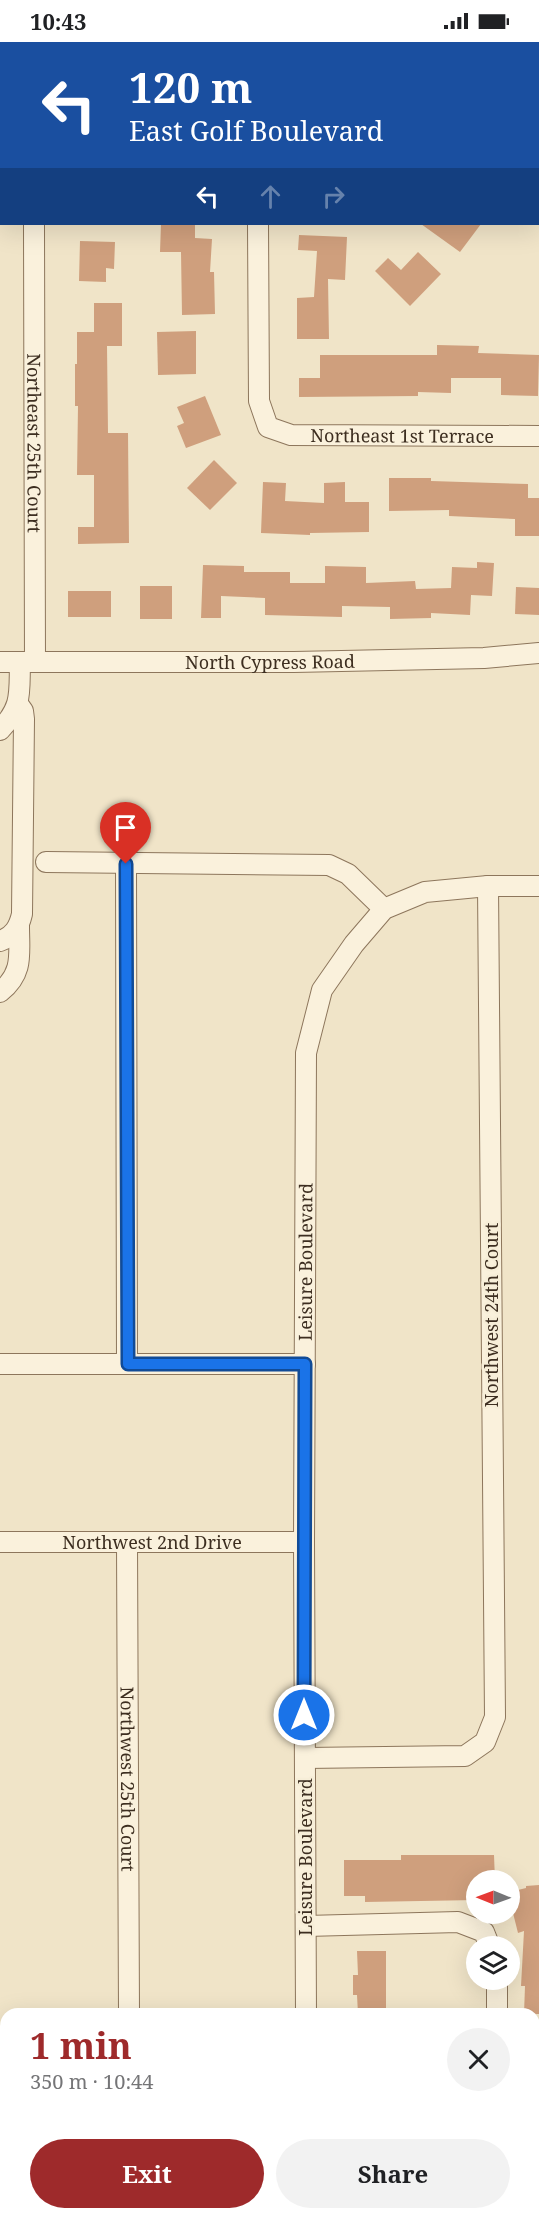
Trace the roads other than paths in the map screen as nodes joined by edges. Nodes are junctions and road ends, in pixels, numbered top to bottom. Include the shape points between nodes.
1 (34, 225) edge
2 (258, 225) edge
3 (539, 436) edge
4 (539, 653) edge
5 (0, 662) edge
6 (28, 662) junction
7 (18, 704) junction
8 (0, 730) edge
9 (0, 739) edge
10 (23, 752) junction
11 (46, 862) dead end
12 (126, 864) junction
13 (488, 886) junction
14 (539, 886) edge
15 (384, 909) junction
16 (19, 926) junction
17 (0, 940) edge
18 (0, 992) edge
19 (0, 1364) edge
20 (128, 1364) junction
21 (305, 1364) junction
22 (0, 1542) edge
23 (304, 1542) junction
24 (127, 1543) junction
25 (304, 1758) junction
26 (306, 1926) junction
27 (482, 1936) edge
28 (497, 1990) edge
29 (129, 2008) edge
30 (306, 2008) edge
31 (497, 2008) edge

1 - 6 street, Northeast 25th Court
2 - 3 street, Northeast 1st Terrace via 259,400 268,427 291,435
4 - 6 street, North Cypress Road via 294,662
5 - 6 street, North Cypress Road
6 - 7 street, Northeast 25th Court
7 - 8 street via 12,718
7 - 10 street, Northeast 25th Court via 24,719
9 - 10 street
10 - 16 street, Northeast 25th Court
11 - 12 street
12 - 15 street via 329,865 348,874
12 - 20 street
13 - 14 street, Leisure Boulevard
13 - 15 street, Leisure Boulevard via 425,892
13 - 25 street, Northwest 24th Court via 495,1718 485,1742 465,1756
15 - 21 street, Leisure Boulevard via 322,990 306,1053
16 - 17 street
16 - 18 street, Northeast 25th Court via 19,967 15,978
19 - 20 street
20 - 21 street
21 - 23 street, Leisure Boulevard
22 - 24 street, Northwest 2nd Drive
23 - 24 street, Northwest 2nd Drive
23 - 25 street, Leisure Boulevard
24 - 29 street, Northwest 25th Court
25 - 26 street, Leisure Boulevard
26 - 27 street via 458,1922
26 - 30 street, Leisure Boulevard
28 - 31 street

